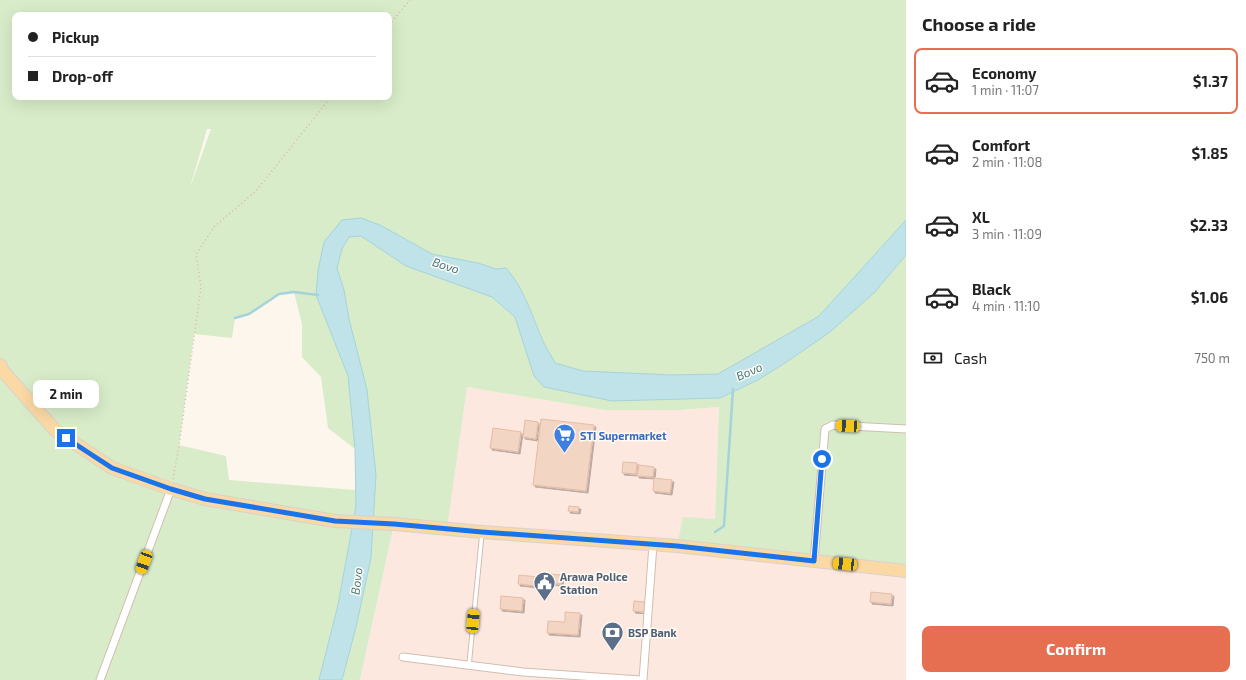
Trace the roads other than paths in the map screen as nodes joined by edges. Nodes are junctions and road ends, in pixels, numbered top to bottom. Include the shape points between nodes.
1 (0, 365) edge
2 (906, 429) edge
3 (171, 489) junction
4 (482, 532) junction
5 (653, 545) junction
6 (814, 561) junction
7 (906, 571) edge
8 (403, 657) dead end
9 (469, 665) junction
10 (523, 672) junction
11 (538, 676) edge
12 (100, 680) edge
13 (522, 680) edge
14 (642, 680) edge

1 - 3 main road via 55,430 112,468
2 - 6 street via 833,425 825,429
3 - 4 main road via 205,499 335,521
3 - 12 street
4 - 5 main road
4 - 9 lane
5 - 6 main road
5 - 14 street
6 - 7 main road
8 - 9 street
9 - 10 street
10 - 11 street
10 - 13 street
11 - 14 street

